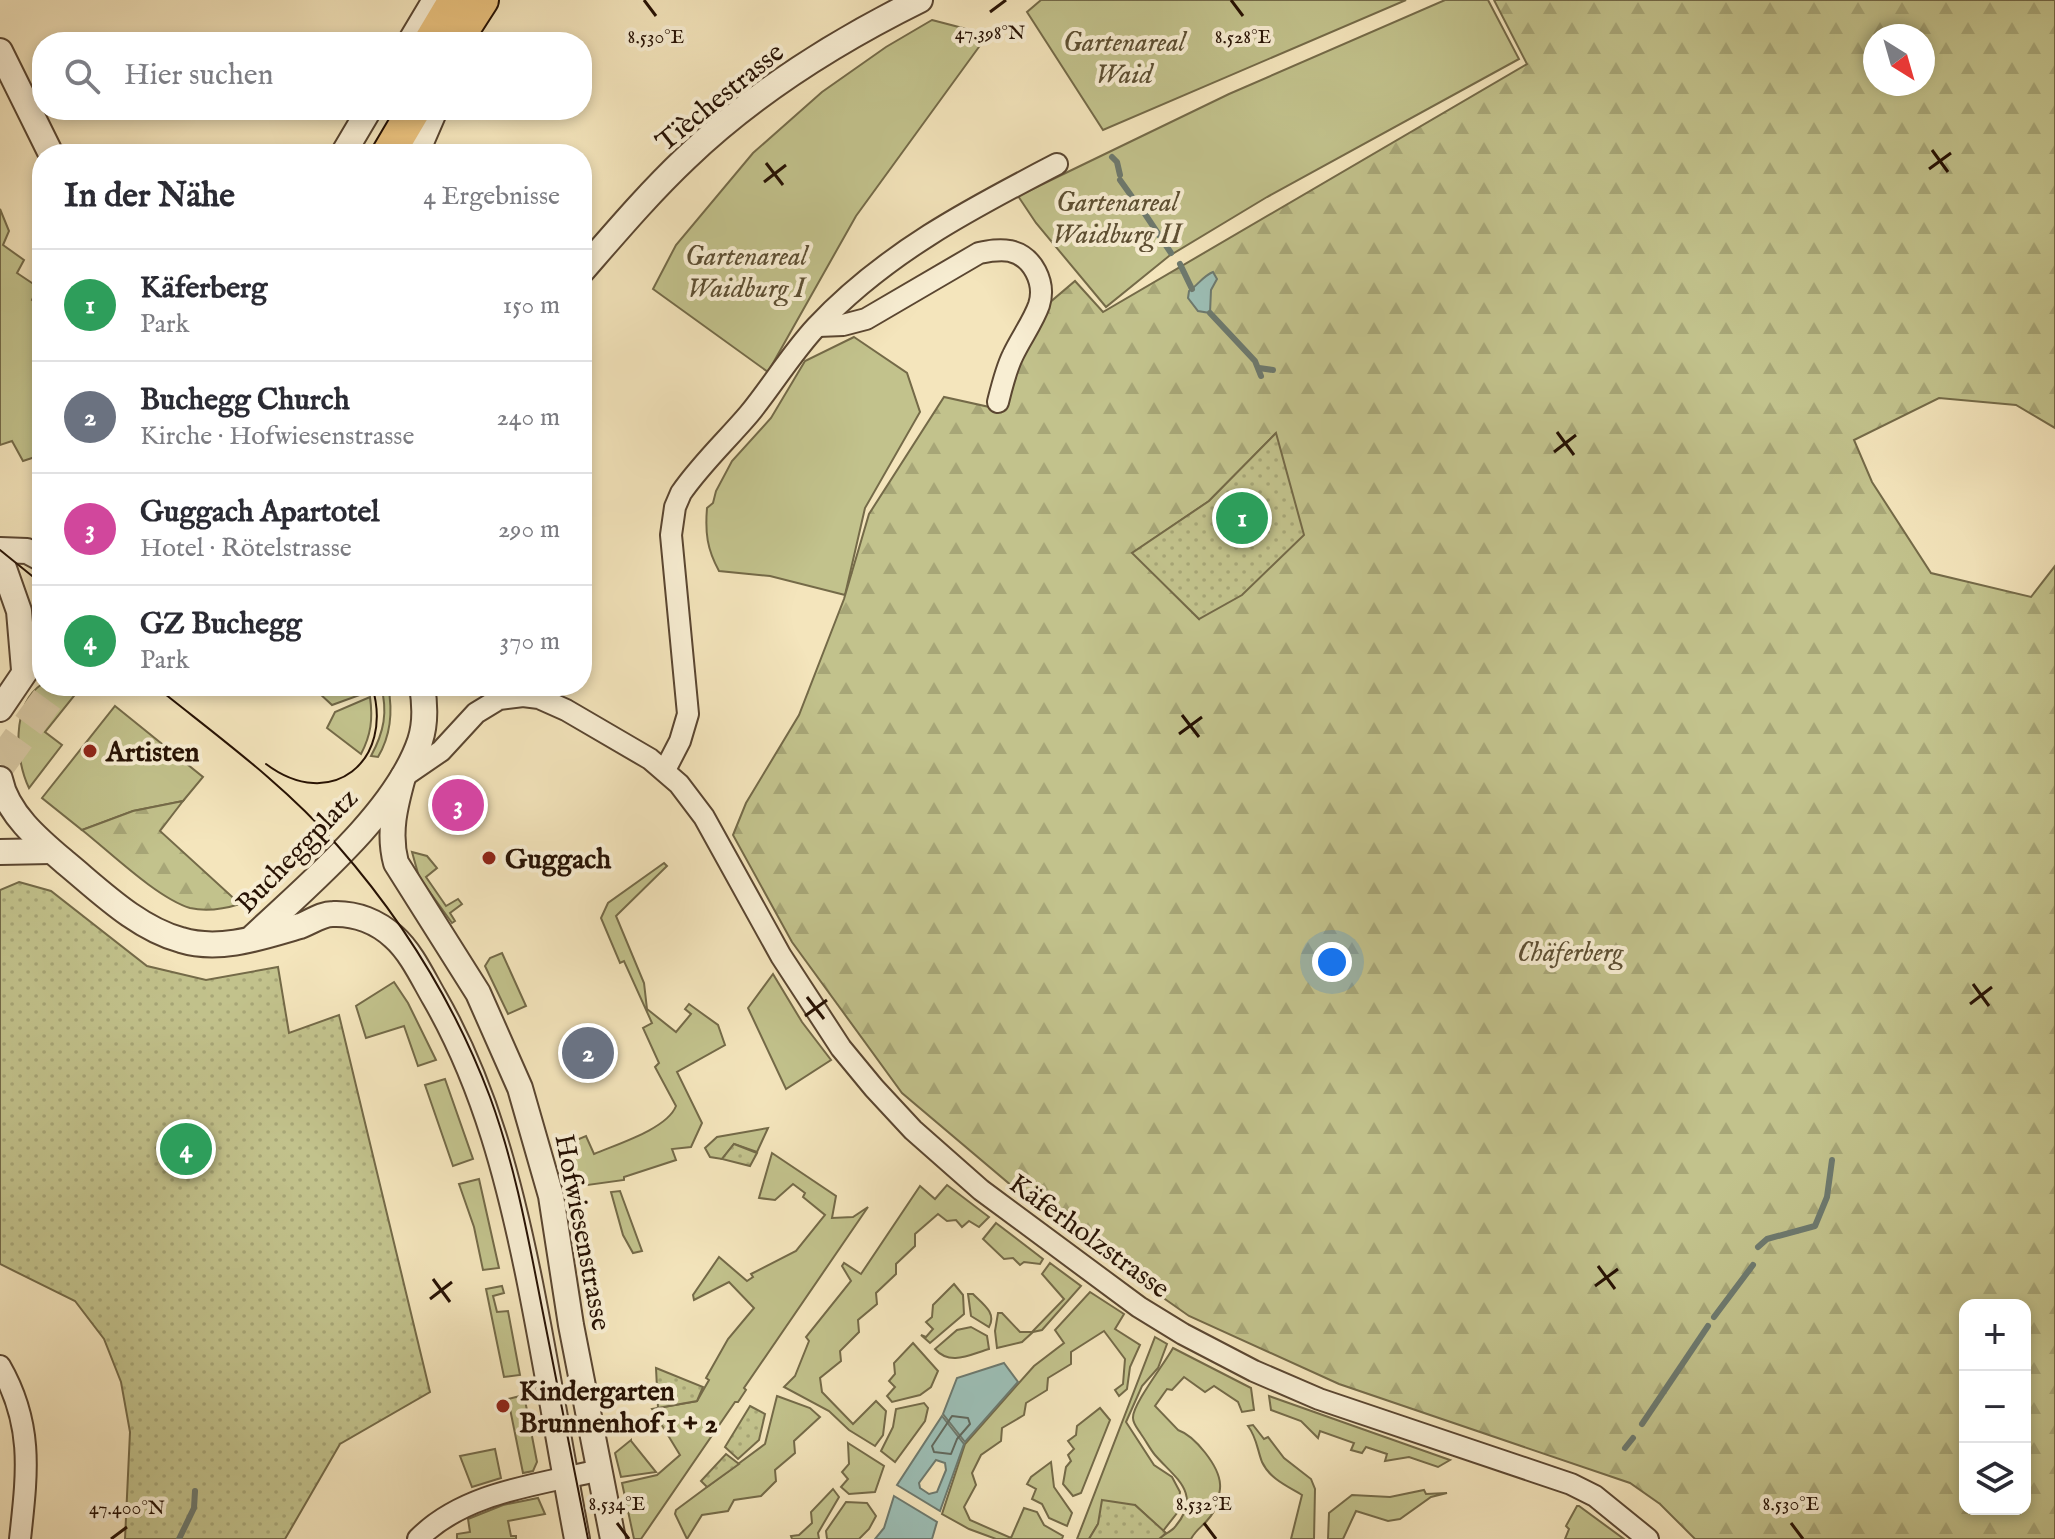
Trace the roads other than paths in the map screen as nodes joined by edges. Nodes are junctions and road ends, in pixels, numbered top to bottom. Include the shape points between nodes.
1 (435, 0) edge
2 (920, 0) edge
3 (464, 21) edge
4 (416, 32) edge
5 (446, 32) edge
6 (0, 51) edge
7 (32, 116) edge
8 (34, 120) edge
9 (363, 120) edge
10 (386, 120) edge
11 (408, 120) edge
12 (431, 120) edge
13 (46, 144) edge
14 (349, 144) edge
15 (373, 144) edge
16 (394, 144) edge
17 (420, 144) edge
18 (1057, 164) dead end
19 (592, 260) edge
20 (818, 326) junction
21 (998, 402) dead end
22 (0, 550) edge
23 (32, 554) edge
24 (0, 557) edge
25 (32, 660) edge
26 (24, 670) junction
27 (424, 696) edge
28 (0, 709) edge
29 (665, 770) junction
30 (403, 777) junction
31 (0, 779) edge
32 (51, 851) junction
33 (0, 852) edge
34 (251, 939) junction
35 (0, 1366) edge
36 (600, 1470) junction
37 (566, 1478) junction
38 (20, 1539) edge
39 (418, 1539) edge
40 (577, 1539) edge
41 (613, 1539) edge
42 (1648, 1539) edge

1 - 4 street
2 - 19 street, Tièchestrasse via 825,51 731,117 668,176
3 - 5 main road
6 - 7 street
8 - 13 street
9 - 14 street
10 - 15 main road
11 - 16 main road
12 - 17 street
18 - 20 street via 924,237 882,266
20 - 21 street via 866,319 979,253 1014,252 1033,267 1042,293 1011,358
20 - 29 street via 689,482 675,507 671,535 688,714
22 - 23 street
24 - 26 street via 19,611
25 - 26 street
26 - 28 street
27 - 30 street, Bucheggplatz via 420,740
29 - 30 street, Käferholzstrasse via 566,710 523,696 499,699 476,713 441,751
29 - 42 street, Käferholzstrasse via 704,817 781,956 841,1048 913,1130 981,1190 1183,1334 1319,1399 1571,1484 1595,1496
30 - 34 street, Bucheggplatz via 347,845
30 - 36 street, Hofwiesenstrasse via 394,812 396,863 478,993 520,1088 551,1196
31 - 32 street, Bucheggplatz via 12,807
32 - 33 street
32 - 34 street, Bucheggplatz via 113,902 181,941 217,944
34 - 37 street via 333,914 377,924 397,939 443,1013 474,1078 499,1150
35 - 38 street via 20,1410 26,1441
36 - 37 street
36 - 41 street, Hofwiesenstrasse
37 - 39 street via 473,1502
37 - 40 street

